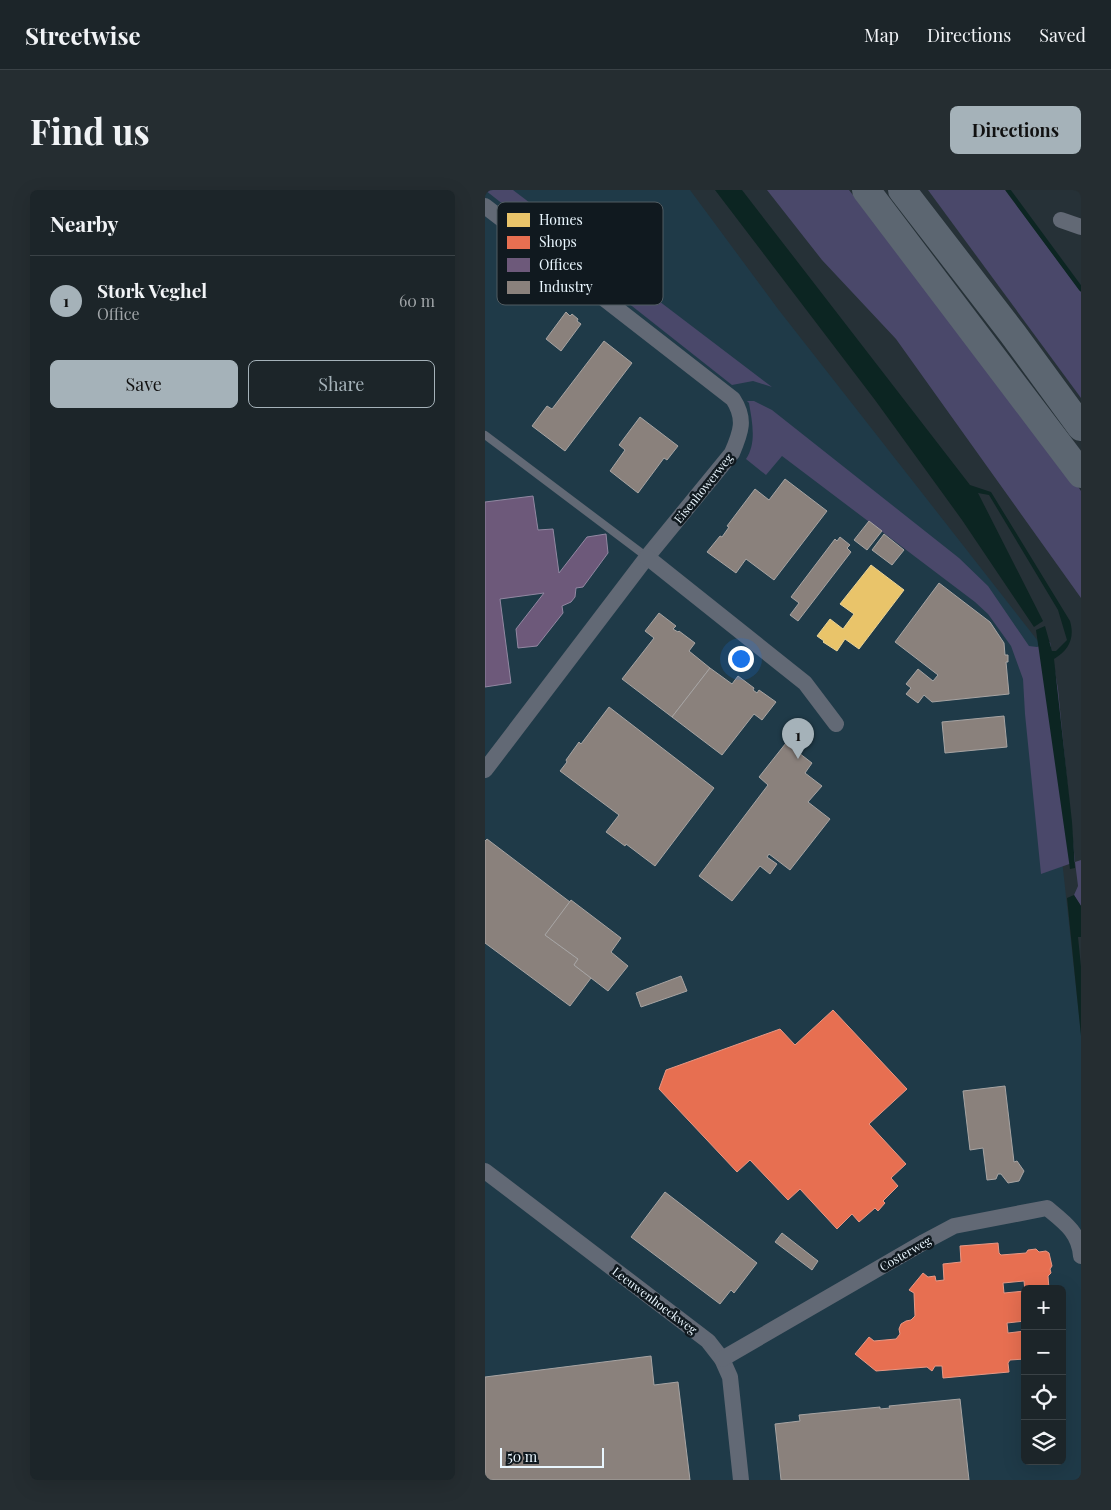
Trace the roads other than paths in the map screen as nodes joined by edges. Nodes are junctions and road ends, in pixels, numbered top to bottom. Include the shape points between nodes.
1 (866, 190) edge
2 (902, 190) edge
3 (485, 206) edge
4 (497, 215) edge
5 (1061, 220) dead end
6 (1081, 227) edge
7 (613, 305) edge
8 (1081, 427) edge
9 (485, 435) edge
10 (1081, 474) edge
11 (647, 557) junction
12 (836, 724) dead end
13 (485, 770) edge
14 (485, 1172) edge
15 (1081, 1256) edge
16 (722, 1359) junction
17 (741, 1480) edge

1 - 10 highway
2 - 8 highway
3 - 4 street, Eisenhowerweg
5 - 6 street
7 - 11 street, Eisenhowerweg via 733,399 741,411 738,439 732,454
9 - 11 lane
11 - 12 street via 805,683
11 - 13 street, Eisenhowerweg
14 - 16 street, Leeuwenhoeckweg via 709,1341
15 - 16 street, Costerweg via 1080,1244 1067,1224 1047,1208 955,1226
16 - 17 street, Leeuwenhoeckweg via 730,1377

